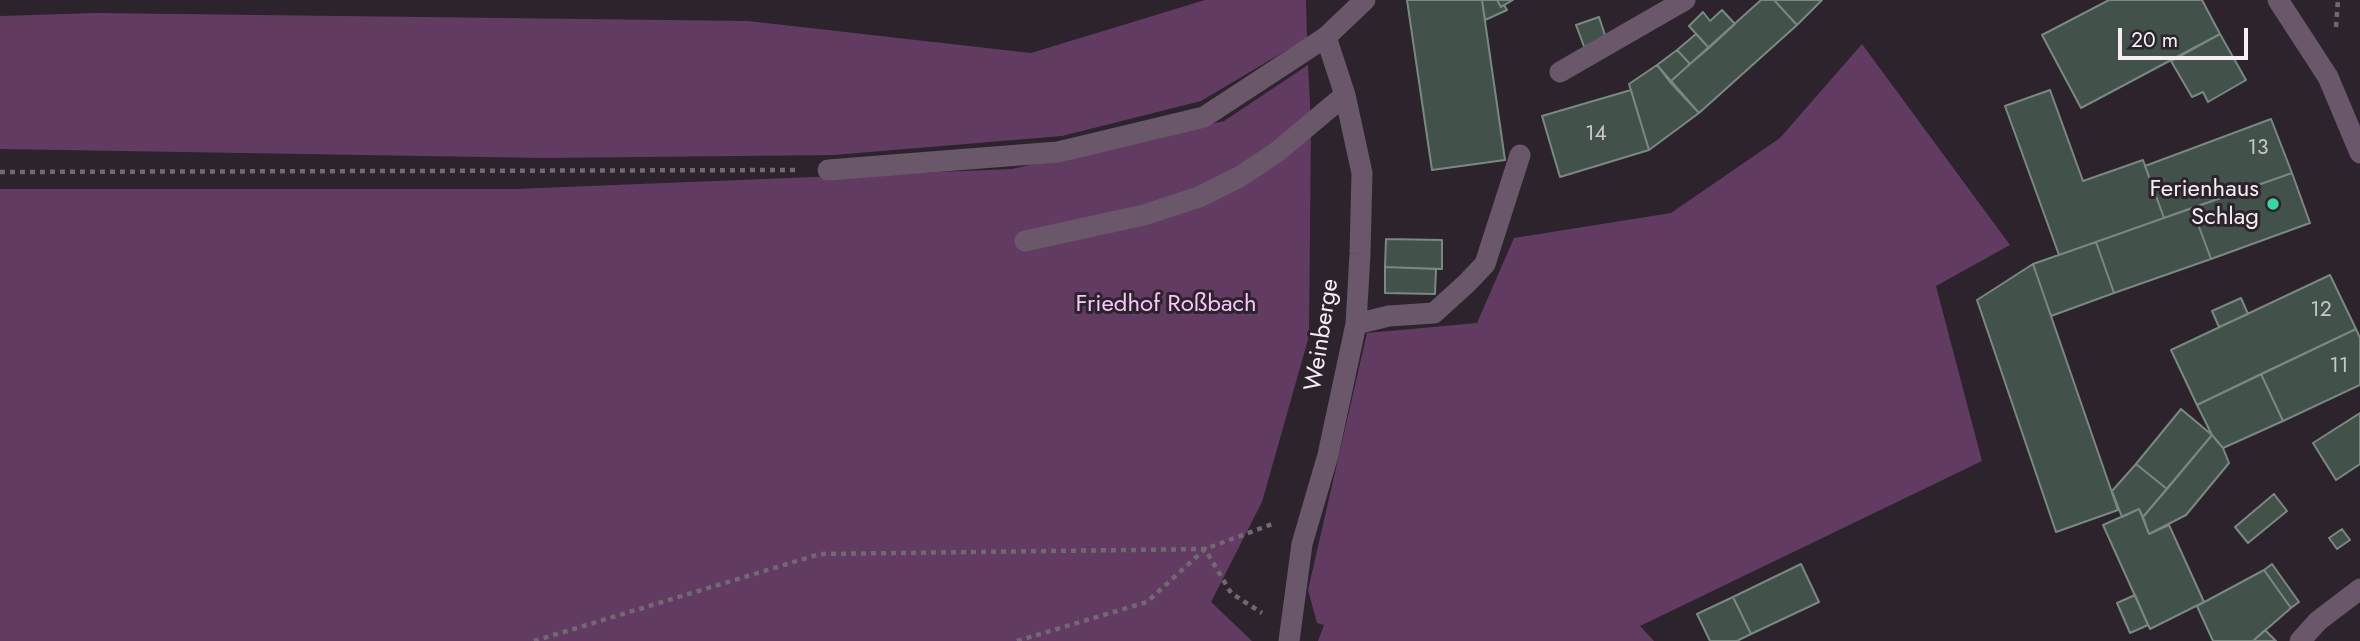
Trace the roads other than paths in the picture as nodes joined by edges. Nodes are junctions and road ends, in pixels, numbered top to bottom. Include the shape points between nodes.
1 (1365, 0) edge
2 (1685, 0) edge
3 (2278, 0) edge
4 (1326, 37) junction
5 (1560, 72) dead end
6 (1345, 95) junction
7 (2360, 153) edge
8 (1520, 155) dead end
9 (828, 170) road end
10 (1025, 241) dead end
11 (1356, 324) junction
12 (2360, 589) edge
13 (1289, 636) edge
14 (2300, 641) edge

1 - 4 street
2 - 5 street
3 - 7 street via 2328,76
4 - 6 street, Weinberge
4 - 9 street via 1204,117 1058,152
6 - 10 street via 1276,152 1199,197 1144,215
6 - 11 street, Weinberge via 1362,173
8 - 11 street via 1485,264 1467,283 1434,313
11 - 13 street, Weinberge via 1328,455 1302,544
12 - 14 street

